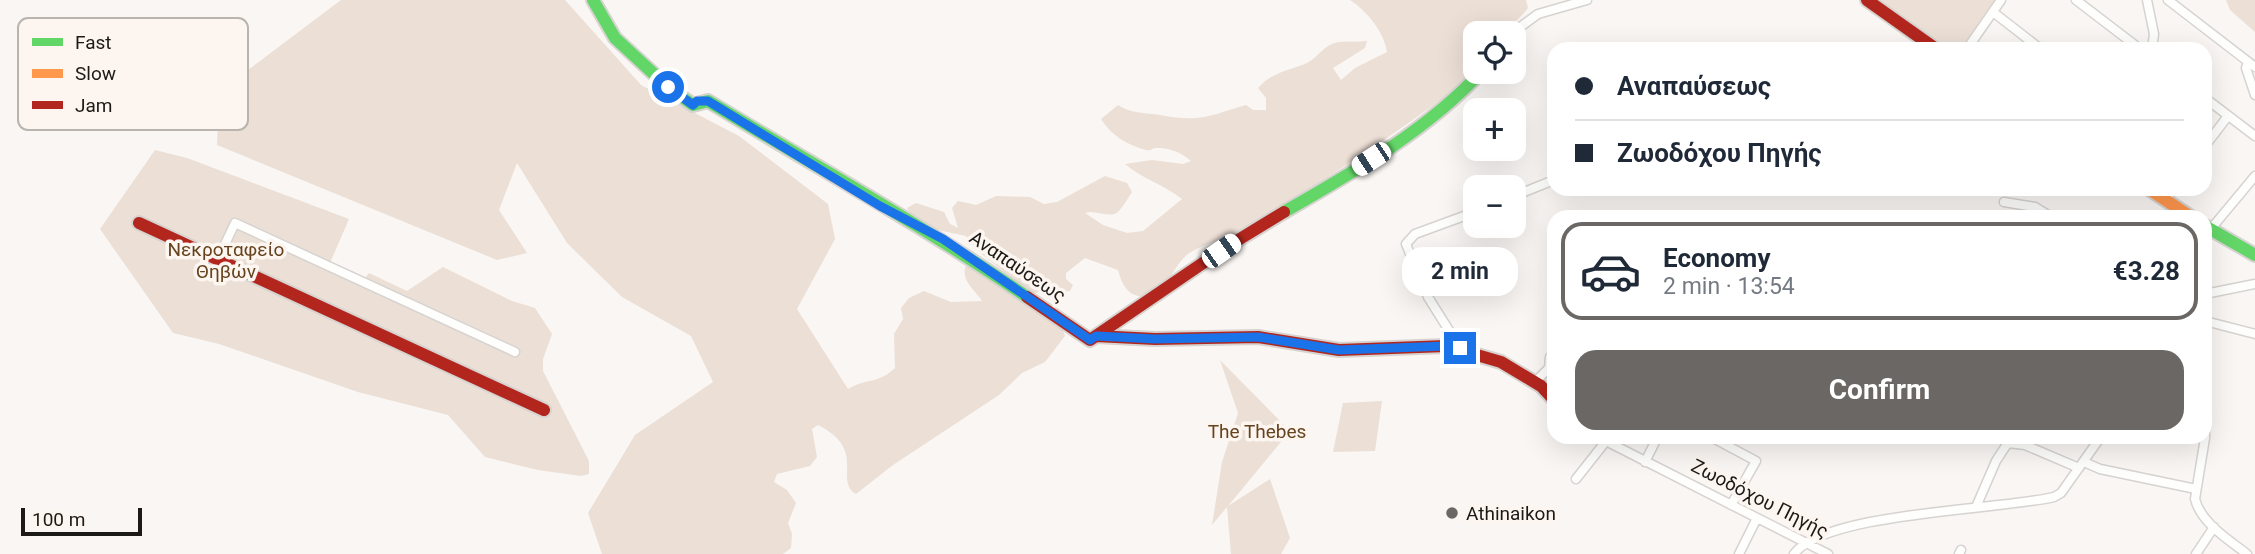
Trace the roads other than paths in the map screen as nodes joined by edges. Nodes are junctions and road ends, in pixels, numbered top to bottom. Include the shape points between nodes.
1 (593, 0) edge
2 (1587, 0) edge
3 (1867, 0) edge
4 (2001, 0) edge
5 (2076, 0) edge
6 (2147, 0) edge
7 (2168, 0) edge
8 (1993, 12) junction
9 (1526, 23) edge
10 (1926, 42) edge
11 (1972, 42) edge
12 (2030, 42) edge
13 (2131, 42) edge
14 (2152, 42) edge
15 (2253, 63) edge
16 (1469, 84) edge
17 (2255, 95) edge
18 (2212, 103) edge
19 (2228, 116) junction
20 (2255, 136) edge
21 (2212, 137) edge
22 (2255, 176) edge
23 (1547, 183) edge
24 (1526, 191) edge
25 (2171, 196) edge
26 (2004, 202) dead end
27 (2040, 210) edge
28 (2184, 210) edge
29 (1463, 216) edge
30 (139, 223) dead end
31 (2212, 224) edge
32 (2212, 230) edge
33 (2255, 255) edge
34 (218, 259) junction
35 (2255, 284) edge
36 (2212, 293) edge
37 (1124, 317) junction
38 (2212, 323) edge
39 (2255, 334) edge
40 (1096, 336) junction
41 (1126, 337) junction
42 (1460, 348) junction
43 (515, 352) dead end
44 (1547, 370) edge
45 (1535, 382) junction
46 (1547, 393) edge
47 (544, 410) dead end
48 (1600, 444) edge
49 (1613, 444) edge
50 (1654, 444) edge
51 (1724, 444) edge
52 (2007, 444) edge
53 (2022, 444) edge
54 (2096, 444) edge
55 (2204, 444) edge
56 (1645, 461) junction
57 (2081, 465) junction
58 (1576, 479) dead end
59 (2196, 489) junction
60 (1731, 505) junction
61 (1976, 507) junction
62 (1757, 518) junction
63 (2214, 527) junction
64 (1804, 542) junction
65 (1739, 554) edge
66 (1794, 554) edge
67 (1828, 554) edge
68 (2196, 554) edge
69 (2247, 554) edge

1 - 40 street, Αναπαύσεως via 615,38 693,105 708,101 943,239 1090,340
2 - 9 street via 1538,14
3 - 10 street
4 - 8 street
5 - 13 street
6 - 14 street
7 - 15 street
8 - 11 street
8 - 12 street
15 - 17 street via 2246,68
16 - 37 street via 1394,144 1243,236
18 - 19 street
19 - 20 street
19 - 21 street
22 - 31 street
23 - 24 street
25 - 28 street
26 - 27 street
29 - 42 street via 1415,234 1406,244 1428,297
30 - 34 street
32 - 33 street
34 - 43 street via 235,223
34 - 47 street
35 - 36 street
37 - 40 street
37 - 41 street
38 - 39 street
40 - 41 street
41 - 42 street via 1258,337 1339,350
42 - 45 street via 1501,362
44 - 45 street
45 - 46 street
48 - 58 street
49 - 56 street, Ζωοδόχου Πηγής
50 - 56 street
51 - 60 street via 1756,461
52 - 61 street
53 - 57 street
54 - 57 street
55 - 59 street
56 - 60 street, Ζωοδόχου Πηγής
57 - 59 street
57 - 61 street via 2054,497
59 - 63 street via 2197,508
60 - 62 street, Ζωοδόχου Πηγής
61 - 64 street via 1827,532
62 - 64 street, Ζωοδόχου Πηγής
62 - 65 street
63 - 68 street
63 - 69 street
64 - 66 street
64 - 67 street, Ζωοδόχου Πηγής

